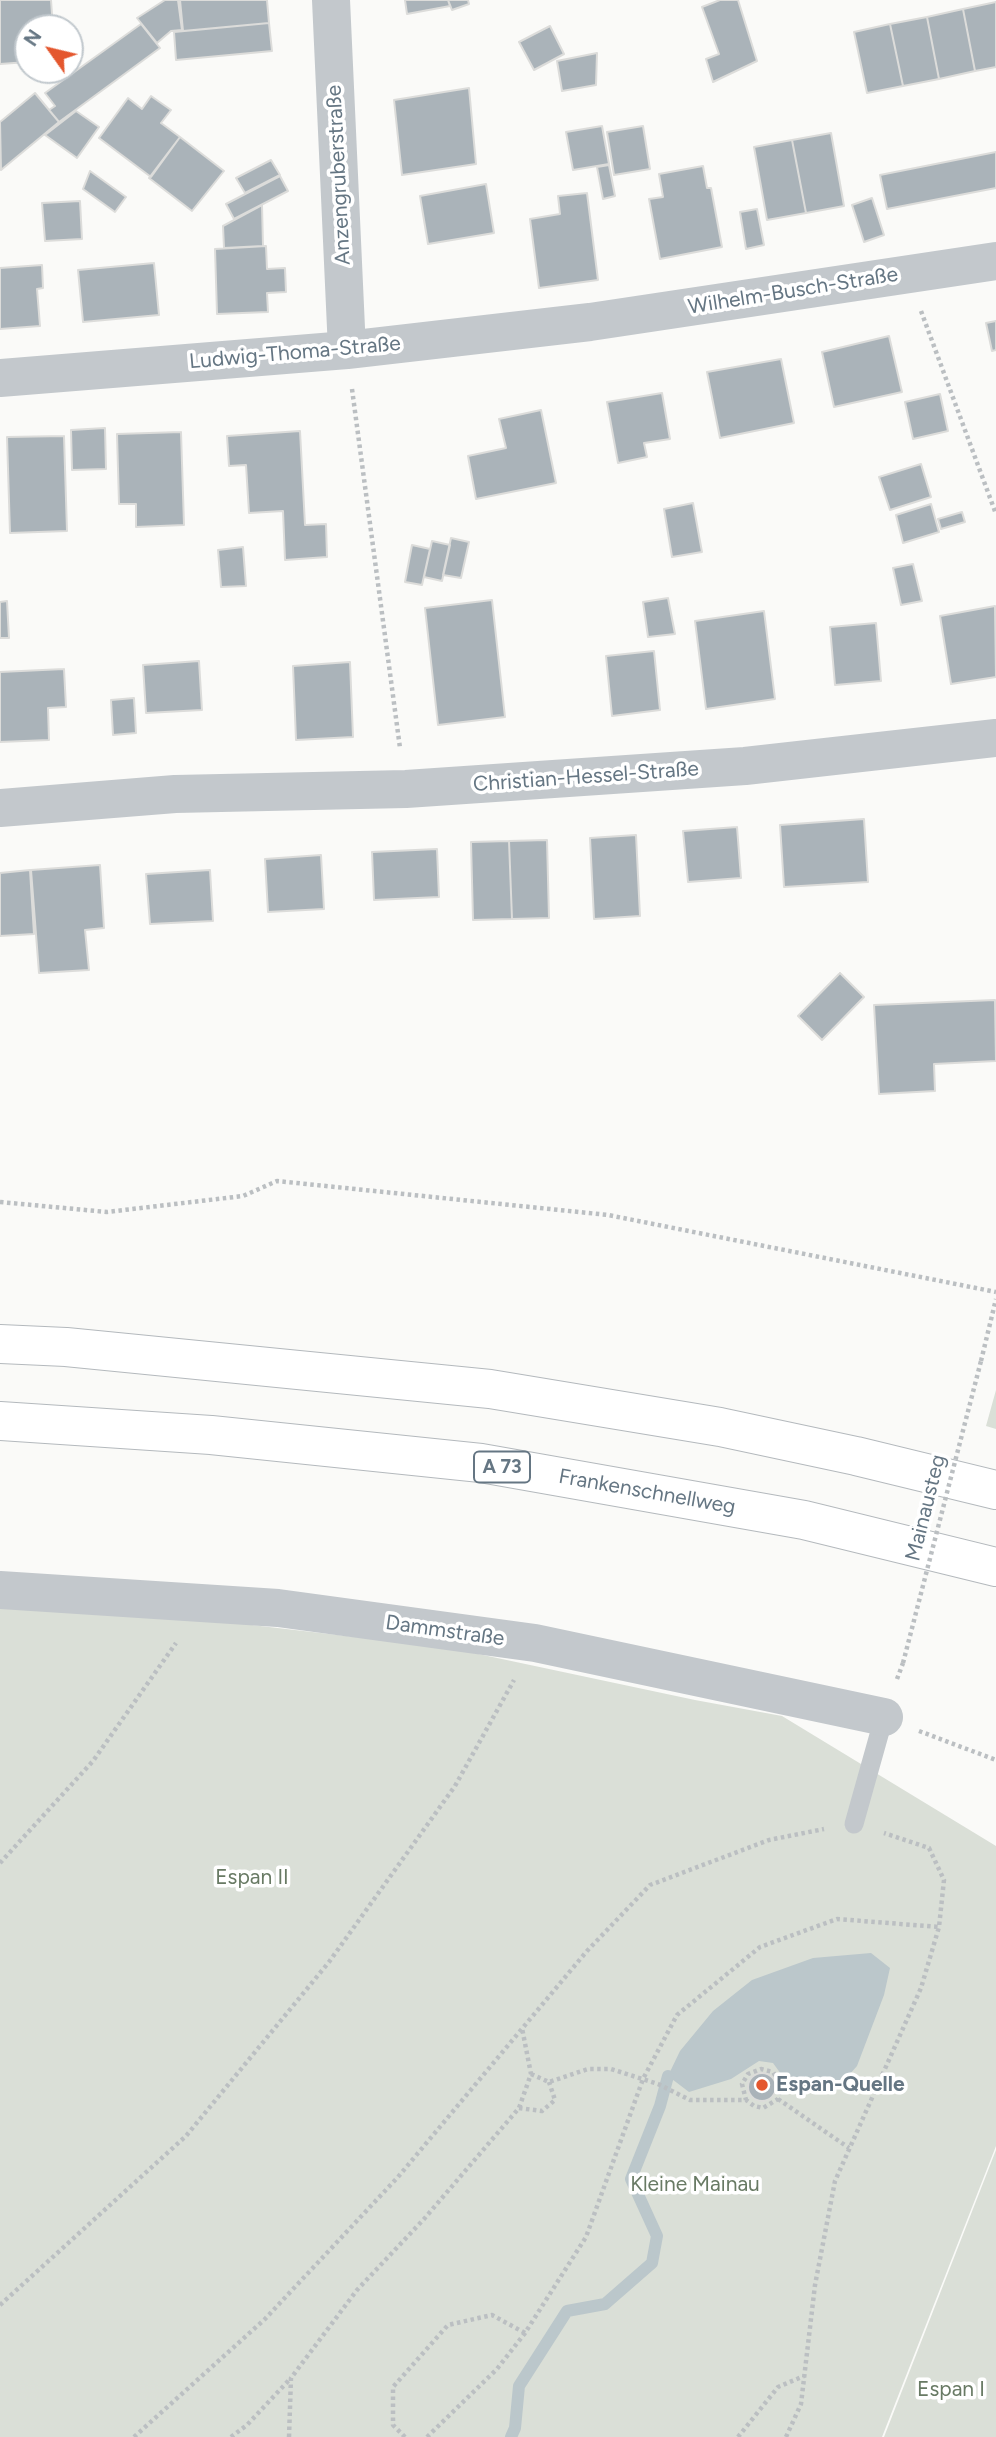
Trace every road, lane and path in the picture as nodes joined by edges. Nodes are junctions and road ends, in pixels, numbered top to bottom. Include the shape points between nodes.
1 (331, 0) edge
2 (996, 261) edge
3 (908, 274) junction
4 (590, 321) joint
5 (347, 350) junction
6 (0, 378) edge
7 (996, 514) edge
8 (996, 738) edge
9 (406, 789) junction
10 (0, 808) edge
11 (0, 1202) edge
12 (996, 1292) edge
13 (996, 1299) edge
14 (0, 1344) edge
15 (0, 1421) edge
16 (996, 1490) edge
17 (996, 1567) edge
18 (0, 1590) edge
19 (203, 1604) junction
20 (535, 1643) junction
21 (903, 1663) dead end
22 (884, 1717) junction
23 (996, 1760) edge
24 (854, 1824) junction
25 (0, 1863) edge
26 (939, 1927) junction
27 (522, 2026) junction
28 (531, 2074) junction
29 (643, 2079) junction
30 (549, 2082) junction
31 (778, 2099) junction
32 (746, 2100) junction
33 (519, 2108) junction
34 (849, 2148) junction
35 (0, 2305) edge
36 (526, 2333) junction
37 (804, 2376) junction
38 (291, 2378) junction
39 (134, 2437) edge
40 (231, 2437) edge
41 (289, 2437) edge
42 (405, 2437) edge
43 (427, 2437) edge
44 (737, 2437) edge
45 (786, 2437) edge

1 - 5 street, Anzengruberstraße
2 - 3 street, Wilhelm-Busch-Straße
3 - 4 street, Wilhelm-Busch-Straße
3 - 7 path
4 - 5 street, Ludwig-Thoma-Straße
5 - 6 street, Ludwig-Thoma-Straße
5 - 9 path
8 - 9 street, Christian-Hessel-Straße via 745,766
9 - 10 street, Christian-Hessel-Straße via 175,794
11 - 12 path via 107,1212 243,1196 278,1181 608,1215
13 - 21 path, Mainausteg, bridge
14 - 16 highway via 490,1389 720,1427
15 - 17 highway, Frankenschnellweg / A 73 via 211,1435 481,1463 804,1520
18 - 19 street, Dammstraße
19 - 20 street, Dammstraße via 278,1608
19 - 25 path via 93,1761
20 - 22 street, Dammstraße
20 - 35 path via 455,1786 329,1962 186,2136
22 - 23 path
22 - 24 lane
24 - 26 path via 929,1848 944,1880
24 - 27 path via 769,1840 650,1885
26 - 29 path via 837,1919 760,1947 677,2015
26 - 34 path via 921,1988
27 - 28 path
27 - 39 path via 398,2177 275,2309
28 - 30 path
28 - 33 path
29 - 30 path via 611,2069 588,2069
29 - 32 path via 690,2100
29 - 36 path via 586,2236
30 - 33 path via 555,2100 542,2111
31 - 32 path via 763,2108
31 - 32 path via 781,2085 773,2072 761,2069 748,2074 742,2084
31 - 34 path
33 - 38 path via 358,2290
34 - 37 path via 835,2181
36 - 42 path via 492,2315 447,2325 393,2387 393,2425
36 - 43 path
37 - 44 path via 778,2387
37 - 45 path via 801,2404
38 - 40 path
38 - 41 path

